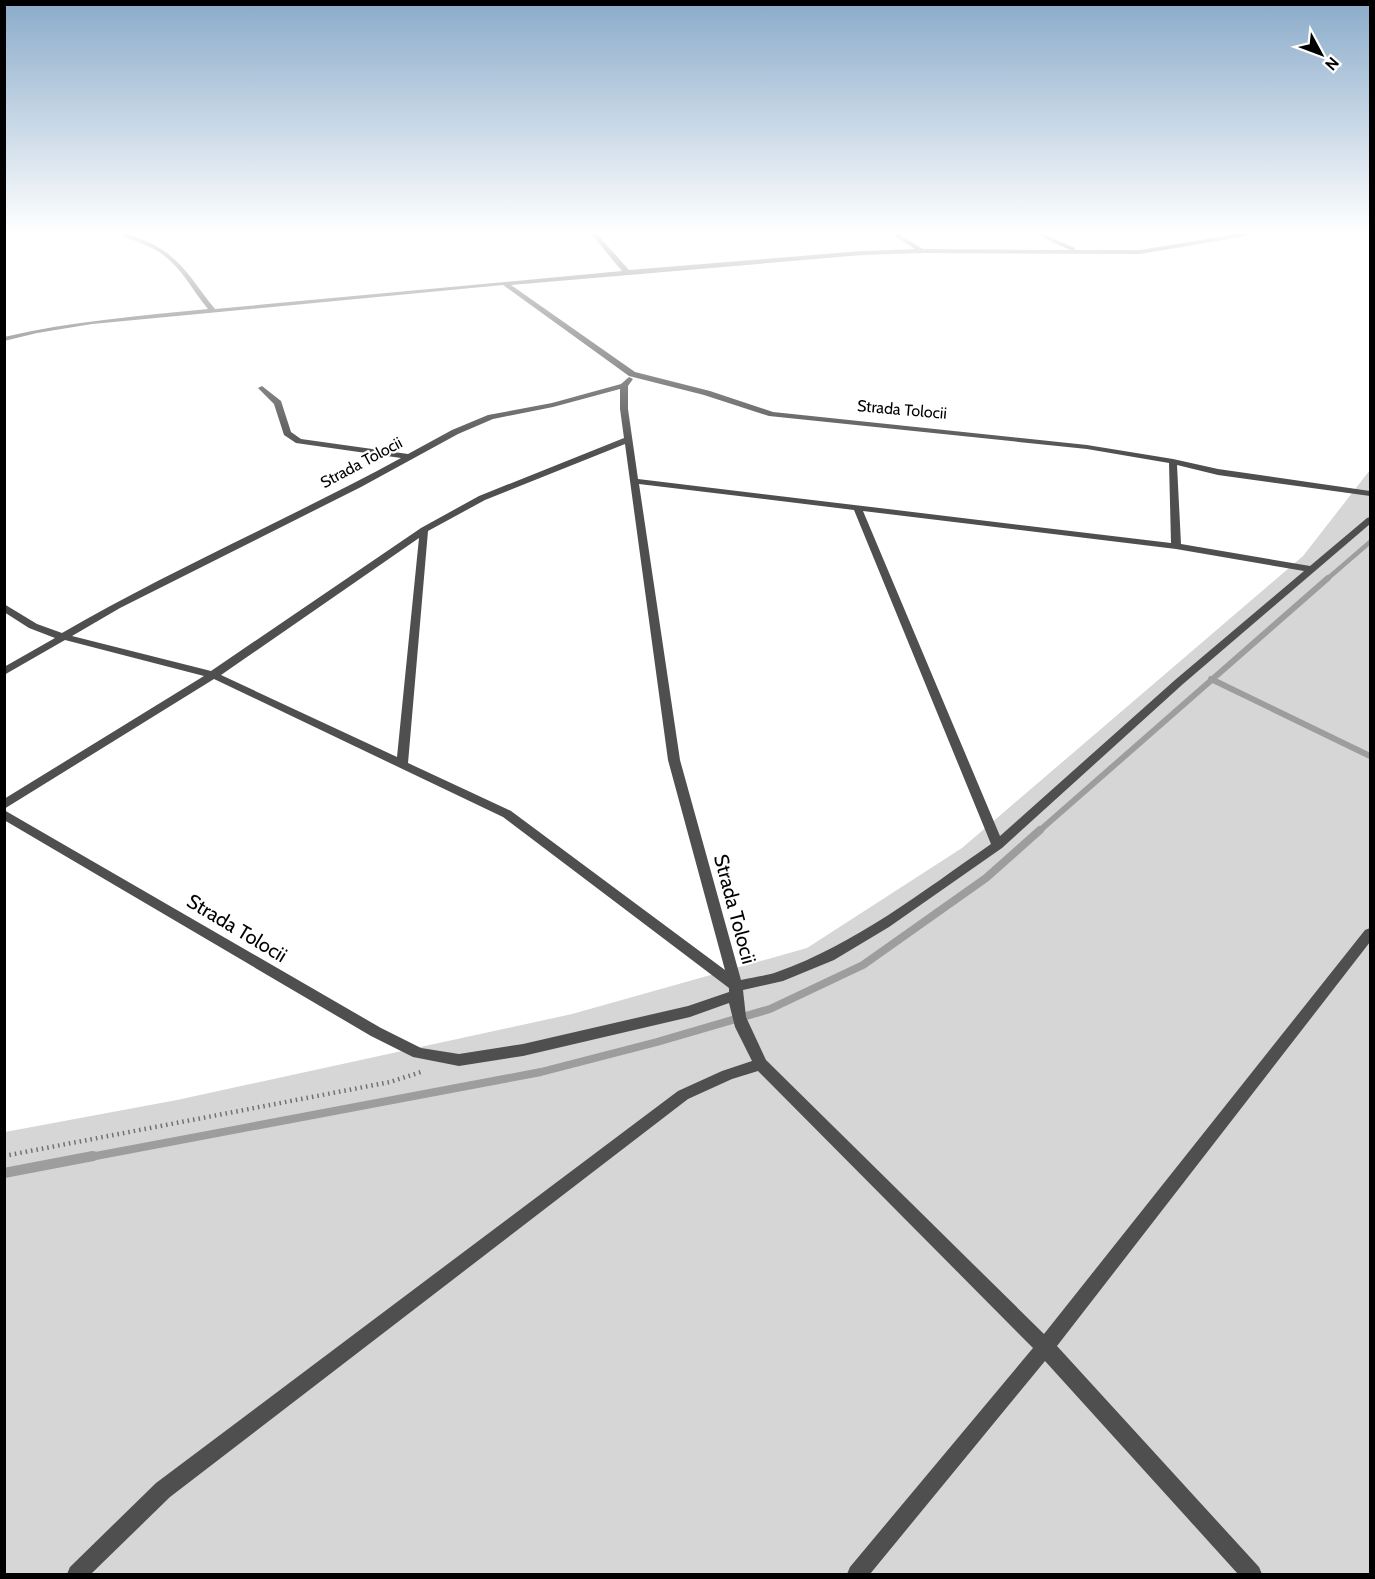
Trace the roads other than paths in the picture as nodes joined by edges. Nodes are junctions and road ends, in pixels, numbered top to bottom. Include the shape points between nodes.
1 (210, 308) edge
2 (257, 308) edge
3 (539, 308) edge
4 (214, 312) junction
5 (4, 339) edge
6 (632, 374) junction
7 (624, 386) junction
8 (262, 388) dead end
9 (629, 439) junction
10 (410, 457) junction
11 (1173, 461) junction
12 (635, 482) junction
13 (1371, 493) edge
14 (858, 509) junction
15 (1371, 520) edge
16 (424, 530) junction
17 (1176, 546) junction
18 (1311, 569) junction
19 (4, 607) edge
20 (63, 637) junction
21 (4, 672) edge
22 (213, 675) junction
23 (402, 763) junction
24 (4, 804) edge
25 (4, 814) edge
26 (998, 845) junction
27 (1371, 933) edge
28 (736, 995) junction
29 (761, 1064) junction
30 (1045, 1347) junction
31 (77, 1575) edge
32 (857, 1575) edge
33 (1252, 1575) edge

1 - 4 street
2 - 4 street
3 - 6 street, Strada Tolocii
4 - 5 street via 92,322
6 - 7 street
6 - 11 street, Strada Tolocii via 788,417 1088,447
7 - 9 street, Strada Tolocii
7 - 10 street, Strada Tolocii via 491,417
8 - 10 street via 278,403 287,433 299,441
9 - 12 street, Strada Tolocii
9 - 16 street via 482,498
10 - 20 street, Strada Tolocii via 116,606
11 - 13 street, Strada Tolocii via 1218,472
11 - 17 street
12 - 14 street
12 - 28 street, Strada Tolocii via 674,760
14 - 17 street
14 - 26 street
15 - 18 street
16 - 22 street
16 - 23 street
17 - 18 street
18 - 26 street
19 - 20 street via 33,626
20 - 21 street, Strada Tolocii
20 - 22 street, Strada Tolocii
22 - 23 street, Strada Tolocii
22 - 24 street
23 - 28 street, Strada Tolocii via 507,814
25 - 28 street, Strada Tolocii via 418,1053 459,1060 523,1050 690,1011
26 - 28 street via 884,924 829,956
27 - 30 street
28 - 29 street via 743,1032
29 - 30 street
29 - 31 street via 683,1095 163,1490
30 - 32 street
30 - 33 street

